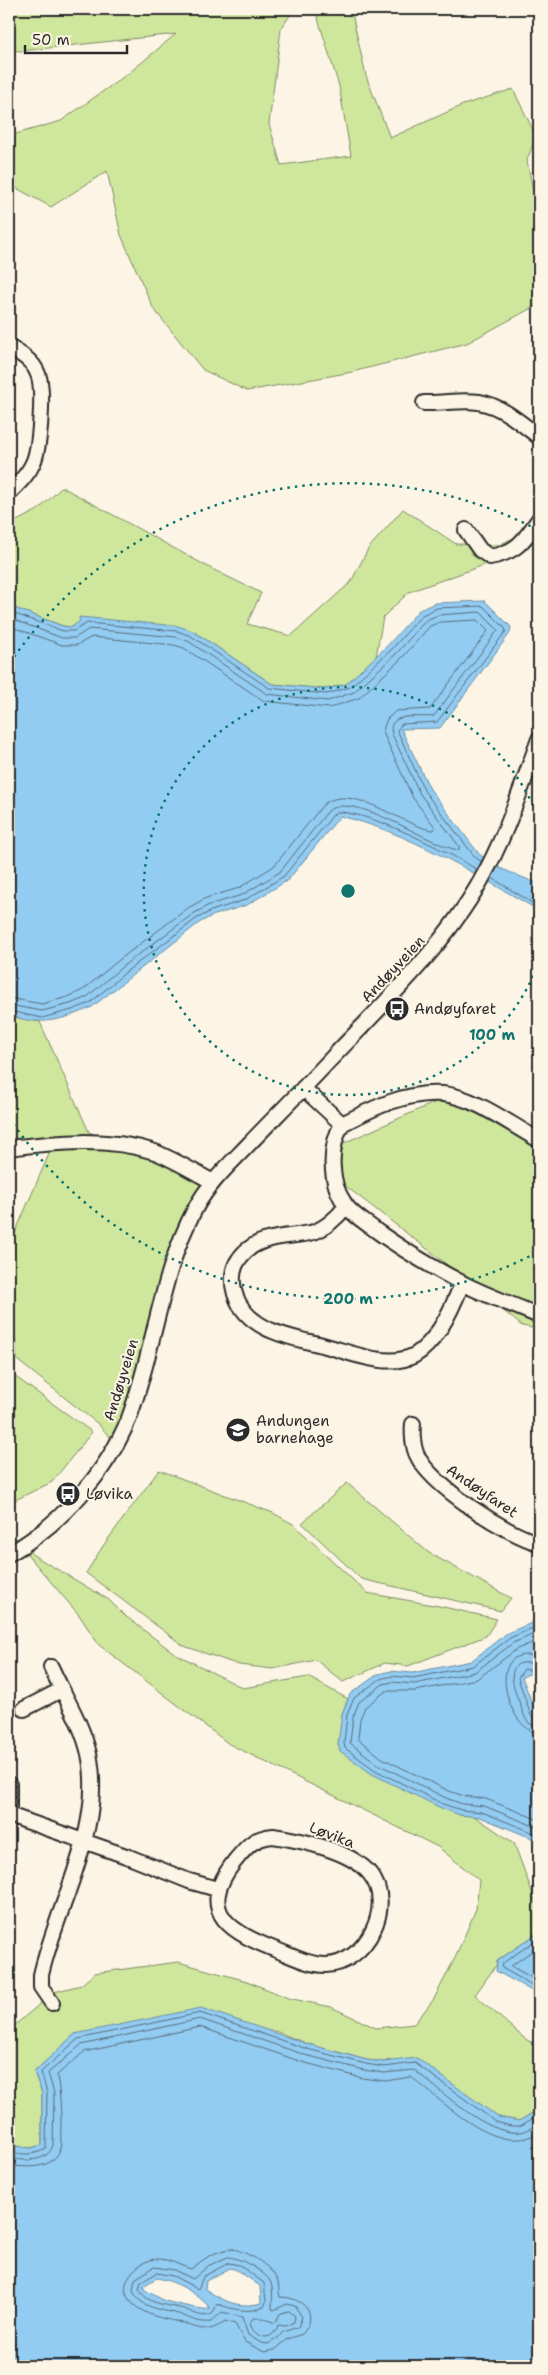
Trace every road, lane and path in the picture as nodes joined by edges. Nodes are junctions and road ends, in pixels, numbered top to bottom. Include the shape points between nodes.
1 (9, 346) edge
2 (424, 403) dead end
3 (539, 437) edge
4 (9, 493) edge
5 (539, 519) edge
6 (466, 530) dead end
7 (539, 739) edge
8 (303, 1088) junction
9 (342, 1124) junction
10 (539, 1140) edge
11 (9, 1148) edge
12 (214, 1182) junction
13 (346, 1206) junction
14 (462, 1283) junction
15 (539, 1316) edge
16 (413, 1424) dead end
17 (539, 1543) edge
18 (9, 1554) edge
19 (51, 1667) dead end
20 (61, 1690) junction
21 (24, 1709) dead end
22 (9, 1784) edge
23 (9, 1810) edge
24 (9, 1815) edge
25 (84, 1842) junction
26 (217, 1889) junction
27 (52, 2003) dead end

1 - 4 street via 33,365 40,379 41,397 36,456 27,473
2 - 3 street via 468,401 489,405 512,416
5 - 6 street via 532,532 517,547 490,557 480,550
7 - 8 street, Andøyveien via 517,804 494,856 458,918 433,950
8 - 9 street
8 - 12 street, Andøyveien
9 - 10 street via 397,1100 421,1094 444,1094 493,1114
9 - 13 street via 336,1134 332,1159 338,1194
11 - 12 street via 52,1142 112,1143 156,1153
12 - 18 street, Andøyveien via 180,1239 124,1429 102,1466 74,1501 52,1523
13 - 14 street via 389,1240
13 - 14 street via 331,1222 317,1230 269,1238 254,1244 245,1253 233,1276 234,1291 245,1314 279,1333 367,1357 397,1360 413,1356 425,1347 450,1309
14 - 15 street
16 - 17 street, Andøyfaret via 416,1454 432,1476 467,1504 514,1533
19 - 20 street
20 - 21 street
20 - 25 street via 84,1737 92,1771 92,1804
22 - 23 street
24 - 25 street
25 - 26 street
25 - 27 street via 41,1975 41,1987
26 - 26 street, Løvika via 224,1920 230,1927 267,1946 316,1964 340,1962 359,1950 380,1910 378,1886 361,1864 304,1842 273,1836 259,1838 250,1844

